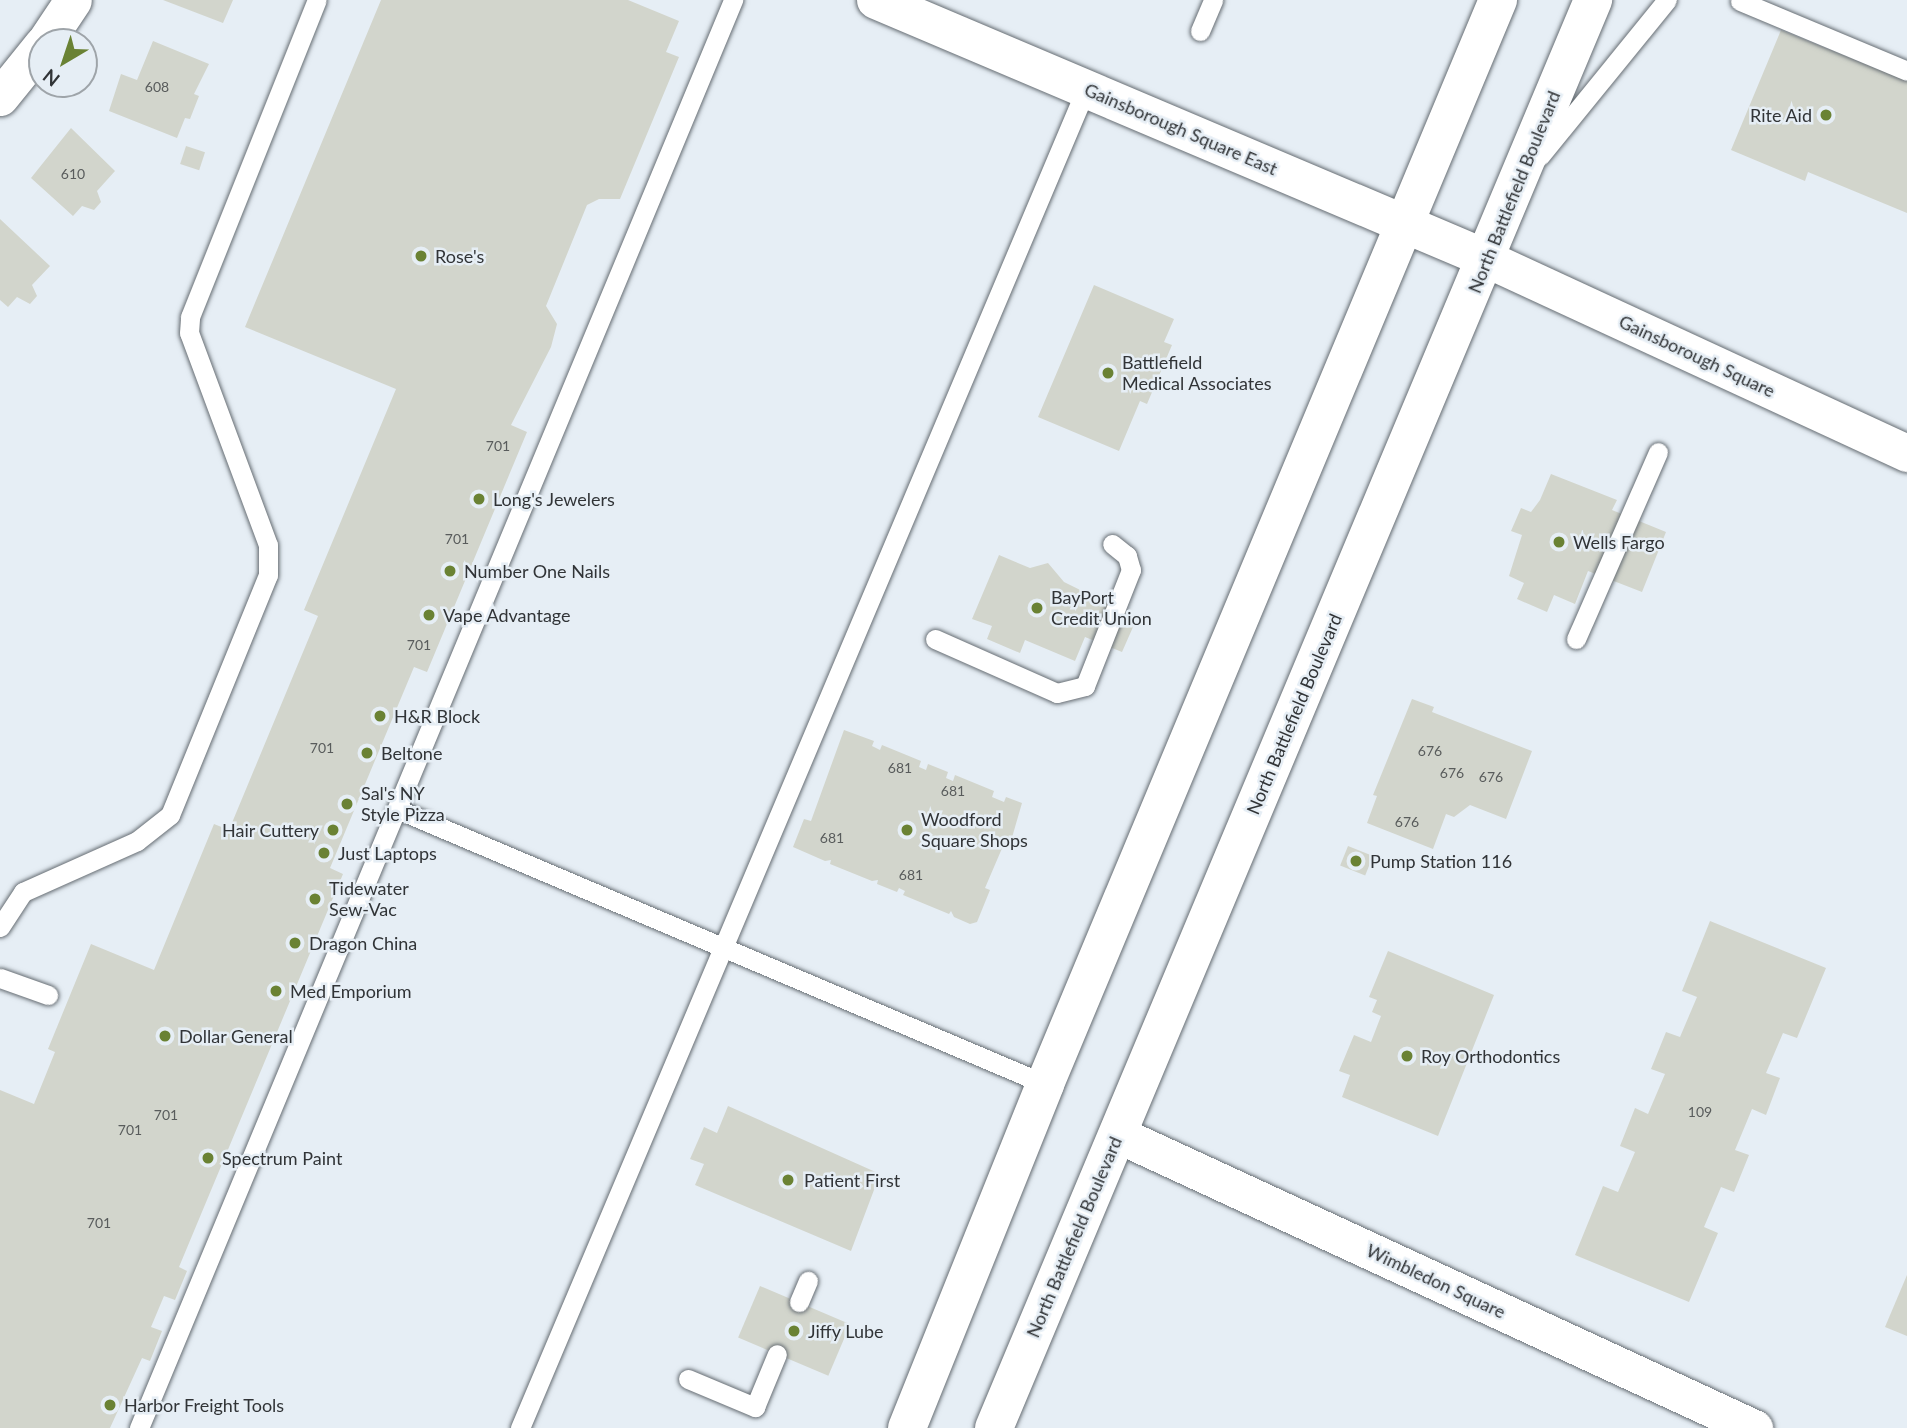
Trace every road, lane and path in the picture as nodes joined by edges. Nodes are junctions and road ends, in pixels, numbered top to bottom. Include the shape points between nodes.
1 (72, 0) edge
2 (317, 0) edge
3 (733, 0) edge
4 (876, 0) edge
5 (1213, 0) edge
6 (1498, 0) edge
7 (1592, 0) edge
8 (1667, 0) edge
9 (1740, 1) edge
10 (54, 28) edge
11 (1200, 31) dead end
12 (28, 62) edge
13 (1907, 71) edge
14 (1086, 89) junction
15 (0, 97) edge
16 (1518, 185) junction
17 (1407, 225) junction
18 (1487, 259) junction
19 (1658, 452) dead end
20 (1907, 453) edge
21 (1112, 544) dead end
22 (935, 639) dead end
23 (1576, 639) dead end
24 (397, 809) junction
25 (0, 927) edge
26 (723, 947) junction
27 (0, 978) edge
28 (48, 995) dead end
29 (1045, 1084) junction
30 (1117, 1134) junction
31 (808, 1281) dead end
32 (799, 1302) dead end
33 (777, 1354) dead end
34 (688, 1379) dead end
35 (139, 1428) edge
36 (520, 1428) edge
37 (907, 1428) edge
38 (993, 1428) edge
39 (1754, 1428) edge

1 - 10 street
2 - 25 lane via 190,317 189,333 268,545 268,575 170,815 137,841 23,892
3 - 24 lane
4 - 14 main road, Gainsborough Square East
5 - 11 lane
6 - 17 main road
7 - 16 main road, North Battlefield Boulevard
8 - 16 lane
9 - 13 lane
12 - 15 street
14 - 17 main road, Gainsborough Square East
14 - 26 lane
16 - 18 main road, North Battlefield Boulevard
17 - 18 main road, Gainsborough Square East
17 - 29 main road
18 - 20 street, Gainsborough Square
18 - 30 main road, North Battlefield Boulevard
19 - 23 lane
21 - 22 lane via 1127,556 1131,570 1085,686 1056,693
24 - 26 lane
24 - 35 lane
26 - 29 lane
26 - 36 lane
27 - 28 lane
29 - 37 main road
30 - 38 main road, North Battlefield Boulevard
30 - 39 street, Wimbledon Square
31 - 32 lane
33 - 34 lane via 755,1407

